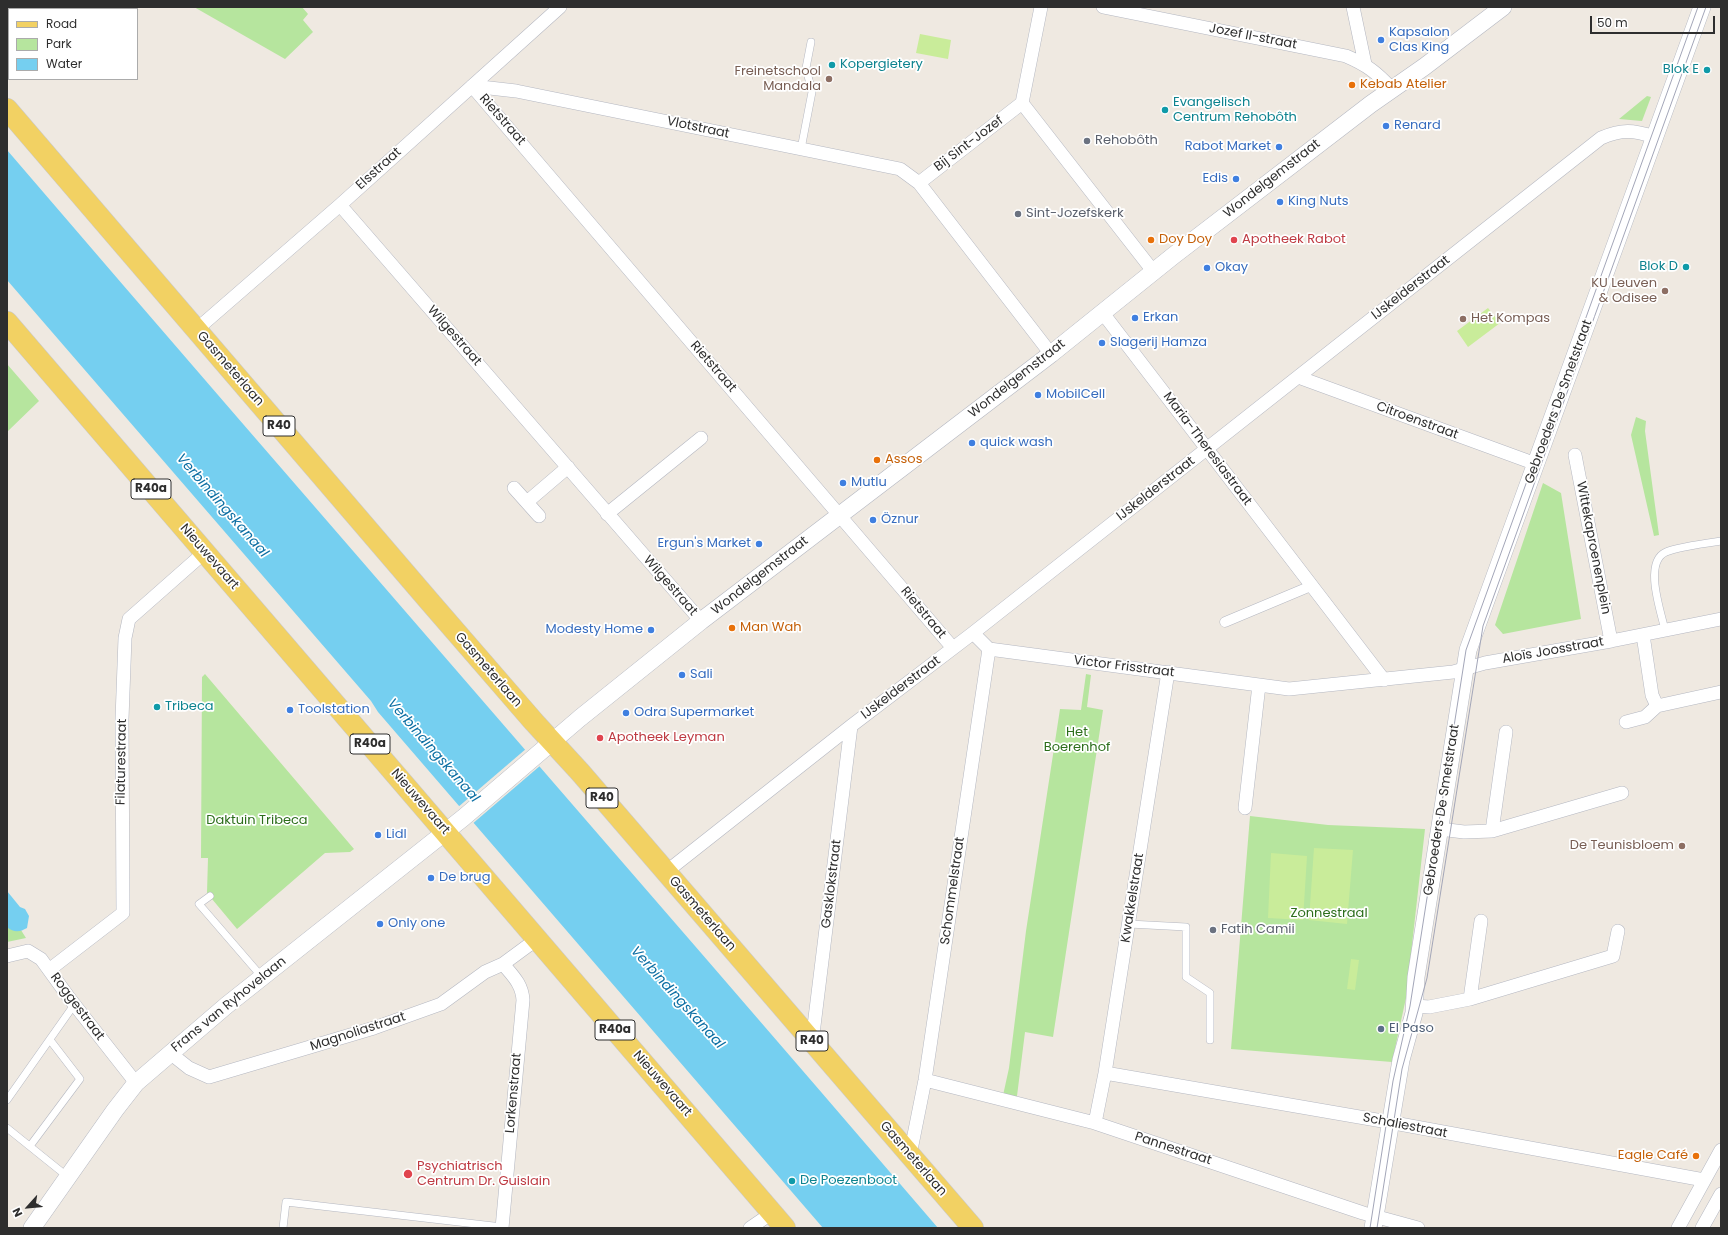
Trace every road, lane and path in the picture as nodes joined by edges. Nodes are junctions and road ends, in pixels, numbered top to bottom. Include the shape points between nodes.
1 (560, 7) edge
2 (1041, 7) edge
3 (1103, 7) edge
4 (1353, 7) edge
5 (1503, 7) edge
6 (1702, 7) edge
7 (812, 42) dead end
8 (1365, 64) junction
9 (472, 86) junction
10 (1392, 89) junction
11 (1022, 104) junction
12 (7, 109) edge
13 (1655, 137) junction
14 (801, 149) junction
15 (919, 183) junction
16 (340, 205) junction
17 (1153, 271) junction
18 (1102, 312) junction
19 (7, 322) edge
20 (196, 330) junction
21 (1051, 354) junction
22 (1298, 377) junction
23 (701, 438) dead end
24 (1207, 449) junction
25 (1575, 455) dead end
26 (1536, 464) junction
27 (568, 467) junction
28 (514, 488) dead end
29 (527, 502) junction
30 (607, 514) junction
31 (840, 515) junction
32 (539, 516) dead end
33 (1721, 541) edge
34 (205, 552) junction
35 (1311, 586) junction
36 (1721, 619) edge
37 (701, 621) junction
38 (1226, 622) dead end
39 (1665, 630) junction
40 (973, 633) junction
41 (1643, 635) junction
42 (1611, 641) junction
43 (953, 648) junction
44 (989, 649) junction
45 (1467, 668) junction
46 (1168, 672) junction
47 (1384, 680) junction
48 (1259, 685) junction
49 (1721, 692) edge
50 (1657, 706) junction
51 (1626, 722) dead end
52 (851, 726) junction
53 (1506, 732) dead end
54 (552, 742) junction
55 (1622, 793) dead end
56 (1245, 808) dead end
57 (463, 818) joint
58 (1444, 829) junction
59 (1492, 831) junction
60 (445, 832) junction
61 (666, 872) junction
62 (210, 896) dead end
63 (1481, 921) dead end
64 (1129, 924) junction
65 (1618, 931) dead end
66 (537, 939) junction
67 (7, 956) edge
68 (503, 964) junction
69 (49, 970) junction
70 (262, 977) junction
71 (1470, 999) junction
72 (74, 1005) junction
73 (1415, 1006) junction
74 (50, 1040) junction
75 (1210, 1040) dead end
76 (812, 1042) junction
77 (170, 1053) junction
78 (1105, 1073) junction
79 (925, 1080) junction
80 (136, 1083) junction
81 (7, 1100) edge
82 (1389, 1122) junction
83 (1095, 1123) junction
84 (7, 1128) edge
85 (30, 1146) junction
86 (1721, 1150) edge
87 (910, 1155) junction
88 (68, 1177) junction
89 (1704, 1180) junction
90 (1721, 1194) edge
91 (779, 1220) edge
92 (1374, 1222) edge
93 (32, 1228) edge
94 (283, 1228) edge
95 (502, 1228) edge
96 (750, 1228) edge
97 (973, 1228) edge
98 (1418, 1228) edge
99 (1678, 1228) edge
100 (1702, 1228) edge

1 - 9 street, Elsstraat
2 - 11 street
3 - 8 street, Jozef II-straat via 1346,56
4 - 8 street
5 - 10 street, Wondelgemstraat
6 - 13 street, Gebroeders De Smetstraat
7 - 14 lane via 806,68 812,92
8 - 10 street, Jozef II-straat
9 - 14 street, Vlotstraat via 516,91
9 - 16 street, Elsstraat
9 - 31 street, Rietstraat
10 - 17 street, Wondelgemstraat
11 - 15 street, Bij Sint-Jozef
11 - 17 street
12 - 20 main road, Gasmeterlaan / R40
13 - 22 street, IJskelderstraat via 1626,130 1601,138
13 - 26 street, Gebroeders De Smetstraat
14 - 15 street, Vlotstraat via 900,169
15 - 21 street
16 - 20 street, Elsstraat
16 - 27 street, Wilgestraat
17 - 18 street, Wondelgemstraat
18 - 21 street, Wondelgemstraat
18 - 24 street, Maria-Theresiastraat
19 - 34 main road, Nieuwevaart / R40a
20 - 54 main road, Gasmeterlaan / R40
21 - 31 street, Wondelgemstraat
22 - 24 street, IJskelderstraat
22 - 26 street, Citroenstraat
23 - 30 street
24 - 35 street, Maria-Theresiastraat
24 - 40 street, IJskelderstraat
25 - 42 street, Wittekaproenenplein
26 - 45 street, Gebroeders De Smetstraat via 1468,650
27 - 29 street
27 - 30 street, Wilgestraat
28 - 29 street
29 - 32 street
30 - 37 street, Wilgestraat
31 - 37 street, Wondelgemstraat
31 - 43 street, Rietstraat
33 - 39 lane via 1665,552 1658,558 1653,574
34 - 60 main road, Nieuwevaart / R40a
34 - 69 street, Filaturestraat via 129,619 125,638 123,913
35 - 38 street
35 - 47 street, Maria-Theresiastraat
36 - 39 street, Aloïs Joosstraat
37 - 54 street, Wondelgemstraat
39 - 41 street, Aloïs Joosstraat
40 - 43 street, IJskelderstraat
40 - 44 street
41 - 42 street, Aloïs Joosstraat
41 - 50 street via 1652,695
42 - 45 street, Aloïs Joosstraat
43 - 52 street, IJskelderstraat
44 - 46 street, Victor Frisstraat
44 - 79 street, Schommelstraat
45 - 47 street, Victor Frisstraat
45 - 58 street, Gebroeders De Smetstraat
46 - 48 street, Victor Frisstraat
46 - 64 street, Kwakkelstraat
47 - 48 street, Victor Frisstraat via 1289,689
48 - 56 street
49 - 50 street
50 - 51 street via 1645,716
52 - 61 street, IJskelderstraat
52 - 76 street, Gasklokstraat
53 - 59 street
54 - 57 street, Wondelgemstraat
54 - 61 main road, Gasmeterlaan / R40
55 - 59 street
57 - 60 street, Frans van Ryhovelaan
58 - 59 street
58 - 73 street, Gebroeders De Smetstraat via 1416,977
60 - 66 main road, Nieuwevaart / R40a
60 - 70 street, Frans van Ryhovelaan
61 - 76 main road, Gasmeterlaan / R40
62 - 70 lane via 199,904
63 - 71 street
64 - 75 lane via 1186,927 1186,977 1210,993
64 - 78 street, Kwakkelstraat
65 - 71 street via 1613,956
66 - 68 street, Magnoliastraat
66 - 91 main road, Nieuwevaart / R40a
67 - 69 street, Roggestraat via 28,952 41,959
68 - 77 street, Magnoliastraat via 485,972 441,1004 374,1028 209,1077 189,1068
68 - 95 street, Lorkenstraat via 518,982 523,1000
69 - 72 street, Roggestraat
70 - 77 street, Frans van Ryhovelaan
71 - 73 street via 1429,1007
72 - 74 lane
72 - 80 street, Roggestraat
73 - 82 street, Gebroeders De Smetstraat via 1403,1049
74 - 81 lane
74 - 85 lane via 80,1079
76 - 87 main road, Gasmeterlaan / R40
77 - 80 street, Frans van Ryhovelaan
78 - 82 street, Schaliestraat
78 - 83 street, Kwakkelstraat
79 - 83 street, Pannestraat
79 - 87 street, Schommelstraat
80 - 88 street, Frans van Ryhovelaan
82 - 89 street, Schaliestraat
82 - 92 street, Gebroeders De Smetstraat
83 - 92 street, Pannestraat
84 - 85 lane
85 - 88 lane
86 - 89 street
87 - 97 main road, Gasmeterlaan / R40
88 - 93 street, Frans van Ryhovelaan
89 - 99 street
90 - 100 street
91 - 96 street
92 - 98 street, Pannestraat
94 - 95 lane via 286,1202

